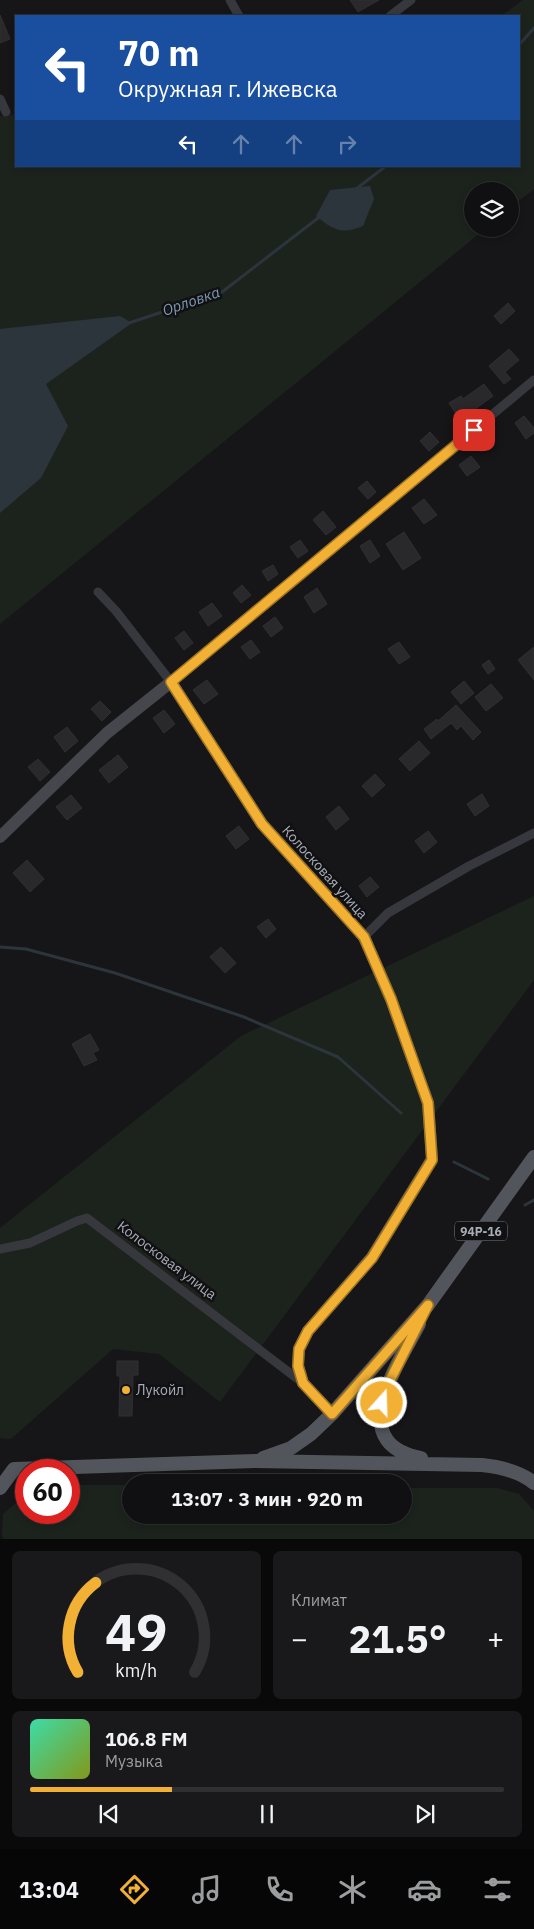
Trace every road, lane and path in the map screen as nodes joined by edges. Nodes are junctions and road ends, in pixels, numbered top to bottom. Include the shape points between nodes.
1 (230, 0) edge
2 (411, 0) edge
3 (238, 15) edge
4 (392, 15) edge
5 (0, 100) edge
6 (6, 112) dead end
7 (534, 380) edge
8 (98, 592) dead end
9 (171, 682) junction
10 (534, 833) edge
11 (0, 837) edge
12 (364, 937) junction
13 (534, 1157) edge
14 (0, 1249) edge
15 (428, 1305) junction
16 (303, 1383) junction
17 (332, 1414) junction
18 (255, 1461) junction
19 (459, 1464) junction
20 (14, 1469) junction
21 (0, 1472) edge
22 (534, 1483) edge
23 (0, 1488) edge

1 - 3 street
2 - 4 street
5 - 6 street
7 - 9 street
8 - 9 street
9 - 11 street via 107,733
9 - 12 street, Колосковая улица via 262,824
10 - 12 street via 388,913
12 - 16 street, Колосковая улица via 391,999 428,1103 432,1160 372,1258 308,1331 299,1349 298,1366
13 - 15 main road, 94Р-16
14 - 16 street, Колосковая улица via 30,1243 87,1218
15 - 17 main road, 94Р-16
15 - 19 main road, 94Р-16 via 384,1392 380,1414 382,1430 389,1443 402,1453
16 - 17 street, Колосковая улица
17 - 18 main road, 94Р-16 via 291,1448
18 - 19 main road, 94Р-16
18 - 20 main road, 94Р-16
19 - 22 main road, 94Р-16 via 501,1467
20 - 21 street
20 - 23 main road

